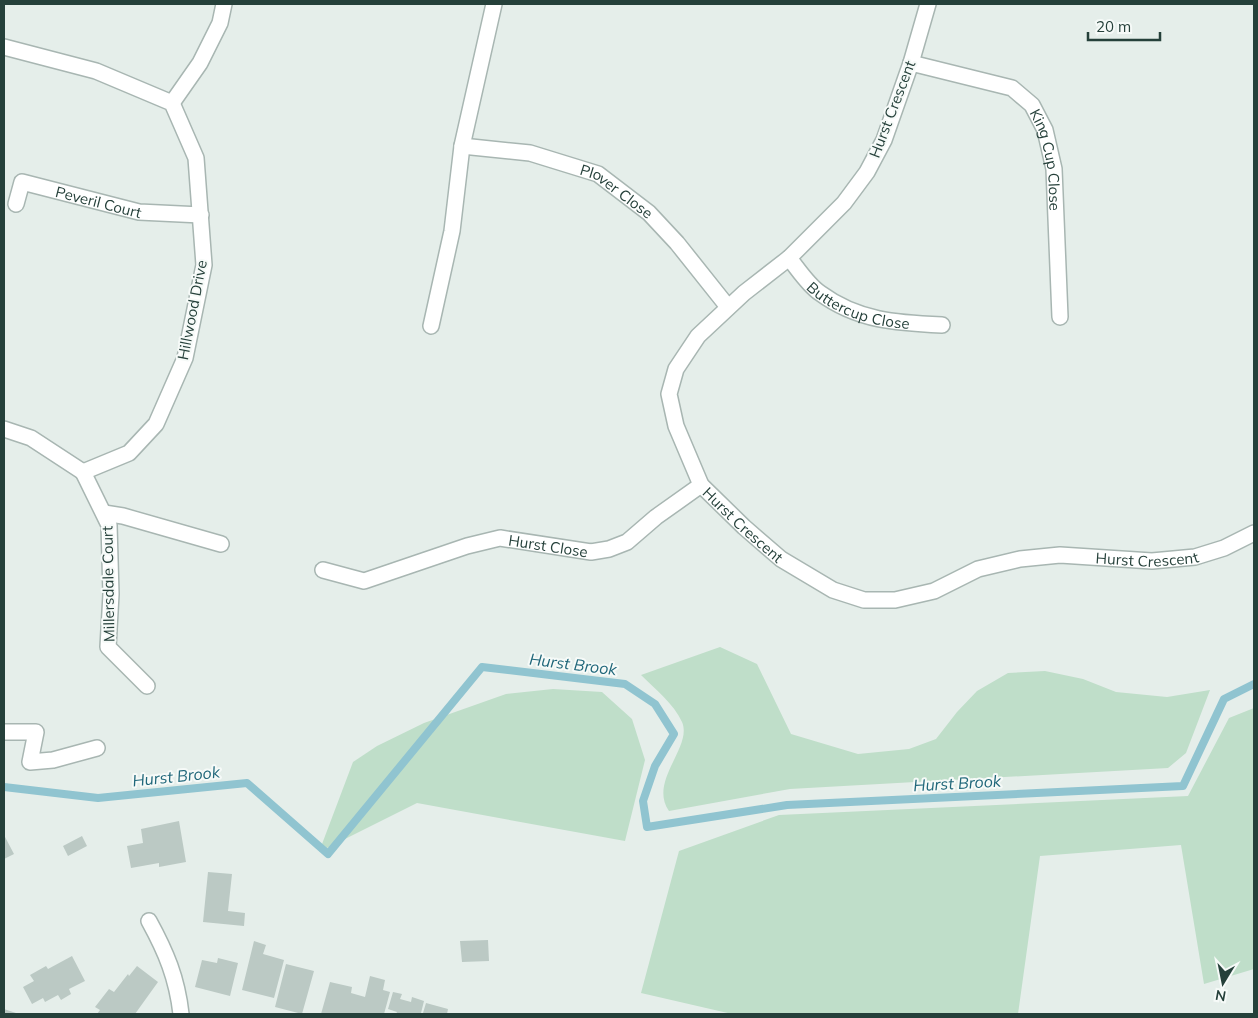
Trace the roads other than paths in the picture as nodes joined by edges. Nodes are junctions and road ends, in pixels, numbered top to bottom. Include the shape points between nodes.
1 (224, 4) edge
2 (494, 4) edge
3 (928, 4) edge
4 (4, 48) edge
5 (911, 63) junction
6 (172, 103) junction
7 (462, 146) junction
8 (16, 204) dead end
9 (201, 215) junction
10 (789, 258) junction
11 (728, 307) junction
12 (1060, 317) dead end
13 (942, 325) dead end
14 (431, 326) dead end
15 (4, 429) edge
16 (83, 472) junction
17 (701, 485) junction
18 (104, 513) junction
19 (1254, 533) edge
20 (221, 544) dead end
21 (323, 570) dead end
22 (147, 686) dead end
23 (4, 732) edge
24 (97, 748) dead end
25 (149, 921) dead end
26 (181, 1014) edge

1 - 6 street via 220,23 200,62
2 - 7 street
3 - 5 street, Hurst Crescent
4 - 6 street via 96,71
5 - 10 street, Hurst Crescent via 884,140 867,172 844,203
5 - 12 street, King Cup Close via 1012,88 1032,105 1045,130 1054,169
6 - 9 street, Hillwood Drive via 196,158
7 - 11 street, Plover Close via 530,153 598,174 649,213
7 - 14 street via 452,231
8 - 9 street, Peveril Court via 22,182 139,212
9 - 16 street, Hillwood Drive via 204,264 185,358 156,424 129,453
10 - 11 street, Hurst Crescent
10 - 13 street, Buttercup Close via 818,292 853,312 892,322
11 - 17 street, Hurst Crescent via 698,336 676,369 669,394 676,426
15 - 16 street via 31,438
16 - 18 street, Millersdale Court
17 - 19 street, Hurst Crescent via 781,559 833,590 864,600 895,600 934,591 978,569 1020,559 1060,555 1152,561 1195,557 1224,548
17 - 21 street, Hurst Close via 656,516 627,542 609,549 591,552 500,538 364,581
18 - 20 street
18 - 22 street, Millersdale Court via 109,525 111,584 108,647
23 - 24 street via 36,732 30,762 53,760
25 - 26 street via 173,970

